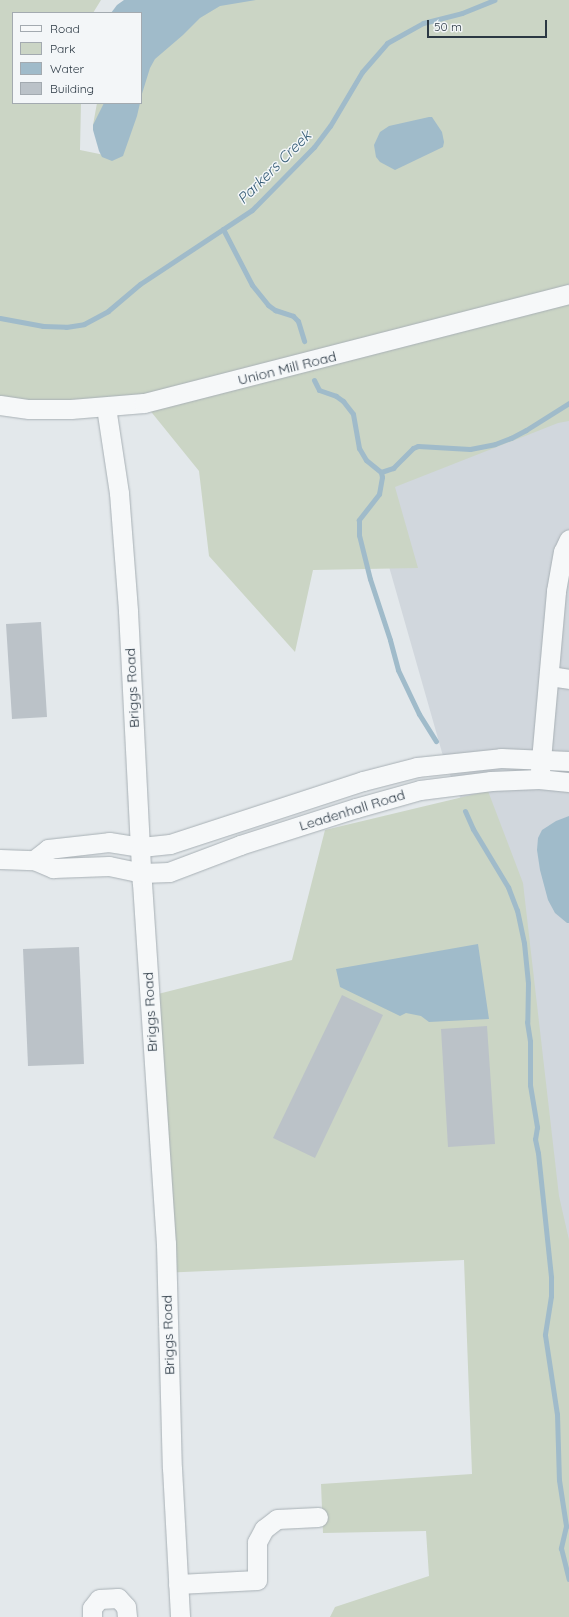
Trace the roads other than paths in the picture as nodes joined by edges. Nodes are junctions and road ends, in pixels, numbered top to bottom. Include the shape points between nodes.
1 (569, 294) edge
2 (0, 405) edge
3 (106, 407) junction
4 (569, 539) edge
5 (550, 676) junction
6 (569, 679) edge
7 (542, 759) junction
8 (569, 761) edge
9 (539, 779) junction
10 (569, 782) edge
11 (141, 847) junction
12 (0, 859) edge
13 (34, 860) junction
14 (142, 873) junction
15 (318, 1517) dead end
16 (178, 1584) junction
17 (126, 1612) edge
18 (92, 1617) edge
19 (180, 1617) edge

1 - 3 street, Union Mill Road via 184,394 144,403
2 - 3 street, Union Mill Road via 29,409
3 - 11 street, Briggs Road via 119,493
4 - 5 street via 563,552 556,592
5 - 6 street
5 - 7 street
7 - 8 street, Leadenhall Road
7 - 9 street
7 - 11 street, Leadenhall Road via 502,758 445,763 397,772 170,844
9 - 10 street, Leadenhall Road
9 - 14 street, Leadenhall Road via 467,783 413,792 240,845 169,872
11 - 13 street, Leadenhall Road via 109,842 48,849
11 - 14 street, Briggs Road
12 - 13 street
13 - 14 street, Leadenhall Road via 53,868 109,866
14 - 16 street, Briggs Road via 166,1244
15 - 16 street via 278,1519 264,1528 257,1542 257,1580
16 - 19 street, Briggs Road
17 - 18 street via 118,1598 99,1599 92,1608

